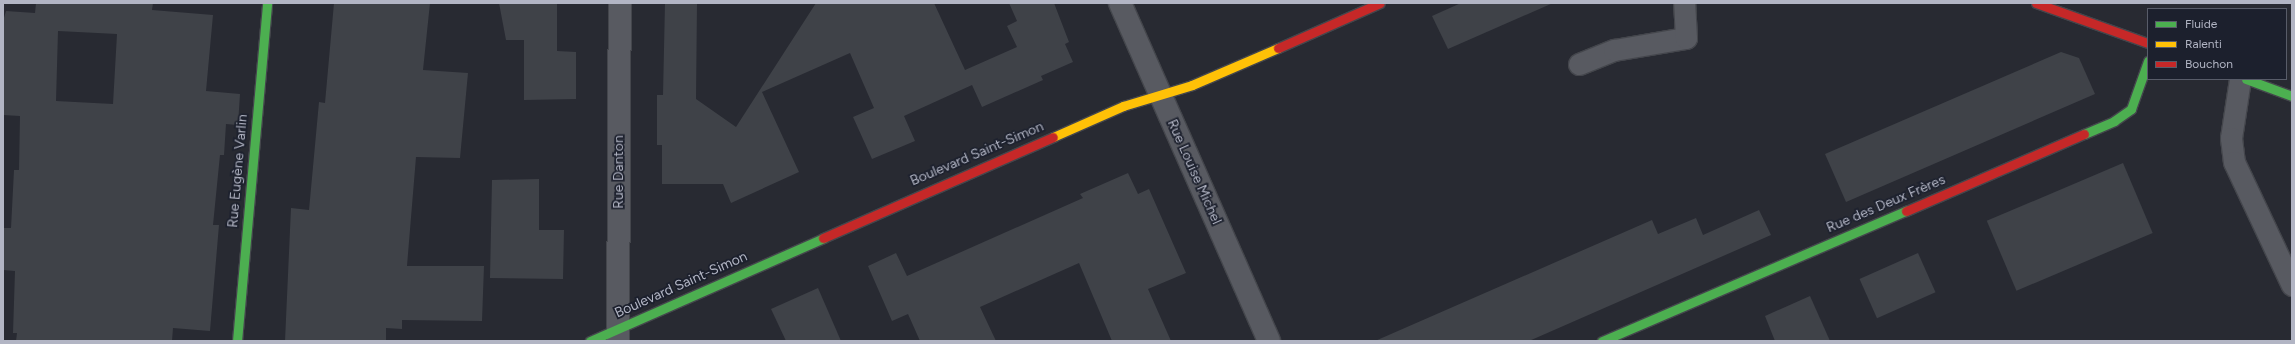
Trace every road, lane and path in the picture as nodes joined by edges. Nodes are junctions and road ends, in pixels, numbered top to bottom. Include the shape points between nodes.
1 (267, 3) edge
2 (620, 3) edge
3 (1120, 3) edge
4 (1380, 3) edge
5 (1684, 3) edge
6 (2036, 3) edge
7 (2147, 44) edge
8 (1579, 64) dead end
9 (2147, 64) edge
10 (2240, 80) edge
11 (2249, 80) edge
12 (1160, 95) junction
13 (2292, 96) edge
14 (2292, 285) edge
15 (618, 335) edge
16 (237, 341) edge
17 (590, 341) edge
18 (1269, 341) edge
19 (1602, 341) edge

1 - 16 street, Rue Eugène Varlin
2 - 15 street, Rue Danton
3 - 12 street, Rue Louise Michel
4 - 12 street, Boulevard Saint-Simon
5 - 8 lane via 1686,38 1614,50
6 - 7 street
9 - 19 street, Rue des Deux Frères via 2132,109 2114,121
10 - 14 lane via 2231,138 2234,162
11 - 13 street
12 - 15 street, Boulevard Saint-Simon via 1123,106
12 - 18 street, Rue Louise Michel
15 - 17 street, Boulevard Saint-Simon

